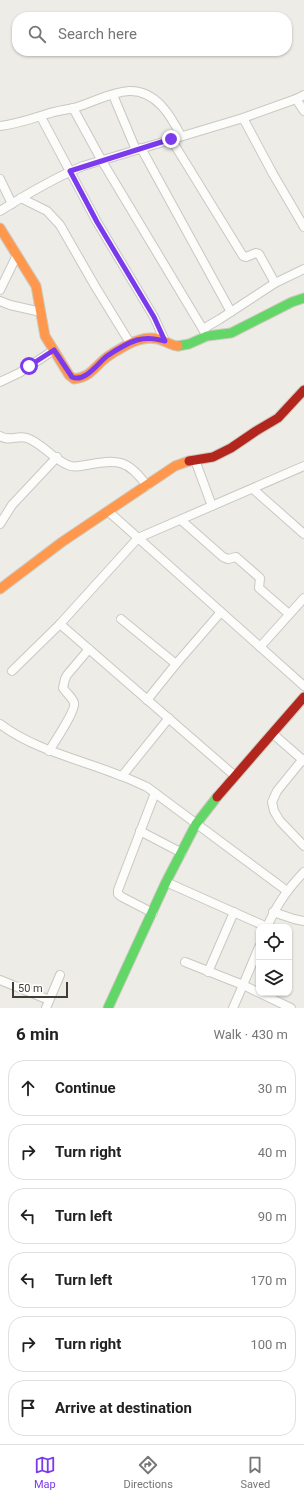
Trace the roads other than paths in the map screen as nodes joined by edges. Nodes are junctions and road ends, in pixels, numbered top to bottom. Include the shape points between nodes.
1 (113, 95) junction
2 (304, 95) edge
3 (296, 99) junction
4 (73, 108) junction
5 (304, 111) edge
6 (41, 116) junction
7 (243, 118) junction
8 (0, 126) edge
9 (181, 136) junction
10 (171, 139) junction
11 (138, 149) junction
12 (102, 161) junction
13 (70, 171) junction
14 (0, 179) edge
15 (21, 198) junction
16 (12, 204) junction
17 (0, 211) edge
18 (304, 227) edge
19 (0, 228) edge
20 (18, 255) junction
21 (304, 269) edge
22 (276, 283) junction
23 (0, 290) edge
24 (304, 298) edge
25 (0, 301) edge
26 (41, 312) junction
27 (231, 312) junction
28 (205, 333) junction
29 (165, 341) junction
30 (130, 343) junction
31 (54, 350) junction
32 (0, 382) edge
33 (304, 390) edge
34 (0, 436) edge
35 (57, 457) junction
36 (195, 460) junction
37 (304, 466) edge
38 (147, 486) junction
39 (254, 489) junction
40 (212, 506) junction
41 (109, 512) junction
42 (181, 520) junction
43 (0, 524) edge
44 (304, 534) edge
45 (138, 538) junction
46 (0, 589) edge
47 (304, 598) edge
48 (221, 612) junction
49 (289, 614) junction
50 (121, 619) dead end
51 (60, 624) junction
52 (260, 647) junction
53 (89, 649) junction
54 (176, 664) junction
55 (12, 671) dead end
56 (304, 686) edge
57 (304, 697) edge
58 (147, 700) junction
59 (169, 718) junction
60 (0, 724) edge
61 (272, 733) junction
62 (49, 751) junction
63 (303, 760) edge
64 (122, 776) junction
65 (235, 776) junction
66 (155, 793) junction
67 (196, 824) junction
68 (140, 832) junction
69 (304, 846) edge
70 (182, 853) junction
71 (304, 872) edge
72 (166, 882) junction
73 (287, 891) junction
74 (234, 912) junction
75 (273, 912) junction
76 (152, 913) junction
77 (304, 921) edge
78 (260, 924) edge
79 (268, 924) edge
80 (256, 954) edge
81 (185, 962) dead end
82 (208, 972) junction
83 (60, 975) dead end
84 (0, 980) edge
85 (243, 985) junction
86 (48, 1004) edge
87 (108, 1008) edge
88 (233, 1008) edge
89 (291, 1008) edge

1 - 4 street
1 - 9 street via 129,91 138,92 156,101 165,108
1 - 11 street
2 - 3 street
3 - 5 street
3 - 7 street
4 - 6 street
4 - 12 street
6 - 8 street
6 - 13 street
7 - 9 street
7 - 18 street
9 - 10 street
10 - 11 street
10 - 22 street via 243,256 259,254
11 - 12 street
11 - 27 street
12 - 13 street
12 - 28 street
13 - 15 street
13 - 29 street via 97,222 154,317
14 - 16 street
15 - 16 street
15 - 30 street via 47,211 60,225
16 - 17 street
19 - 20 street
20 - 23 street
20 - 26 street via 36,286
21 - 22 street
22 - 27 street
24 - 28 street via 231,333
25 - 26 street
26 - 31 street via 45,336
27 - 28 street
28 - 29 street via 197,342 181,346 174,346
29 - 30 street via 148,338
30 - 31 street via 107,357 88,374 77,378 69,374
31 - 32 street
33 - 36 street via 287,410 234,447 220,455
34 - 35 street via 8,440 26,438
35 - 38 street via 73,466 117,462 138,473
35 - 43 street via 12,506
36 - 38 street via 180,463
36 - 40 street
37 - 39 street
38 - 41 street
39 - 40 street
39 - 44 street
40 - 42 street
41 - 45 street
41 - 46 street via 62,542
42 - 45 street
42 - 49 street via 223,557 236,557 260,578 259,588
45 - 48 street
45 - 51 street
47 - 49 street
48 - 52 street
48 - 54 street
49 - 52 street
50 - 54 street
51 - 53 street
51 - 55 street
52 - 56 street
53 - 58 street
53 - 62 street via 65,679 64,688 75,706
54 - 58 street
57 - 61 street
58 - 59 street
59 - 64 street
59 - 65 street
60 - 62 street via 14,735
61 - 63 street
61 - 65 street
62 - 64 street
63 - 69 street via 277,791 272,802 280,820
64 - 66 street
65 - 67 street
66 - 67 street
66 - 68 street
67 - 70 street
67 - 73 street
68 - 70 street
68 - 76 street via 118,888 118,894
70 - 72 street
71 - 73 street
72 - 74 street
72 - 76 street
73 - 75 street
74 - 78 street
74 - 82 street
75 - 77 street
75 - 79 street
76 - 87 street
80 - 85 street
81 - 82 street
82 - 85 street
83 - 86 street
84 - 86 street
85 - 88 street
85 - 89 street

